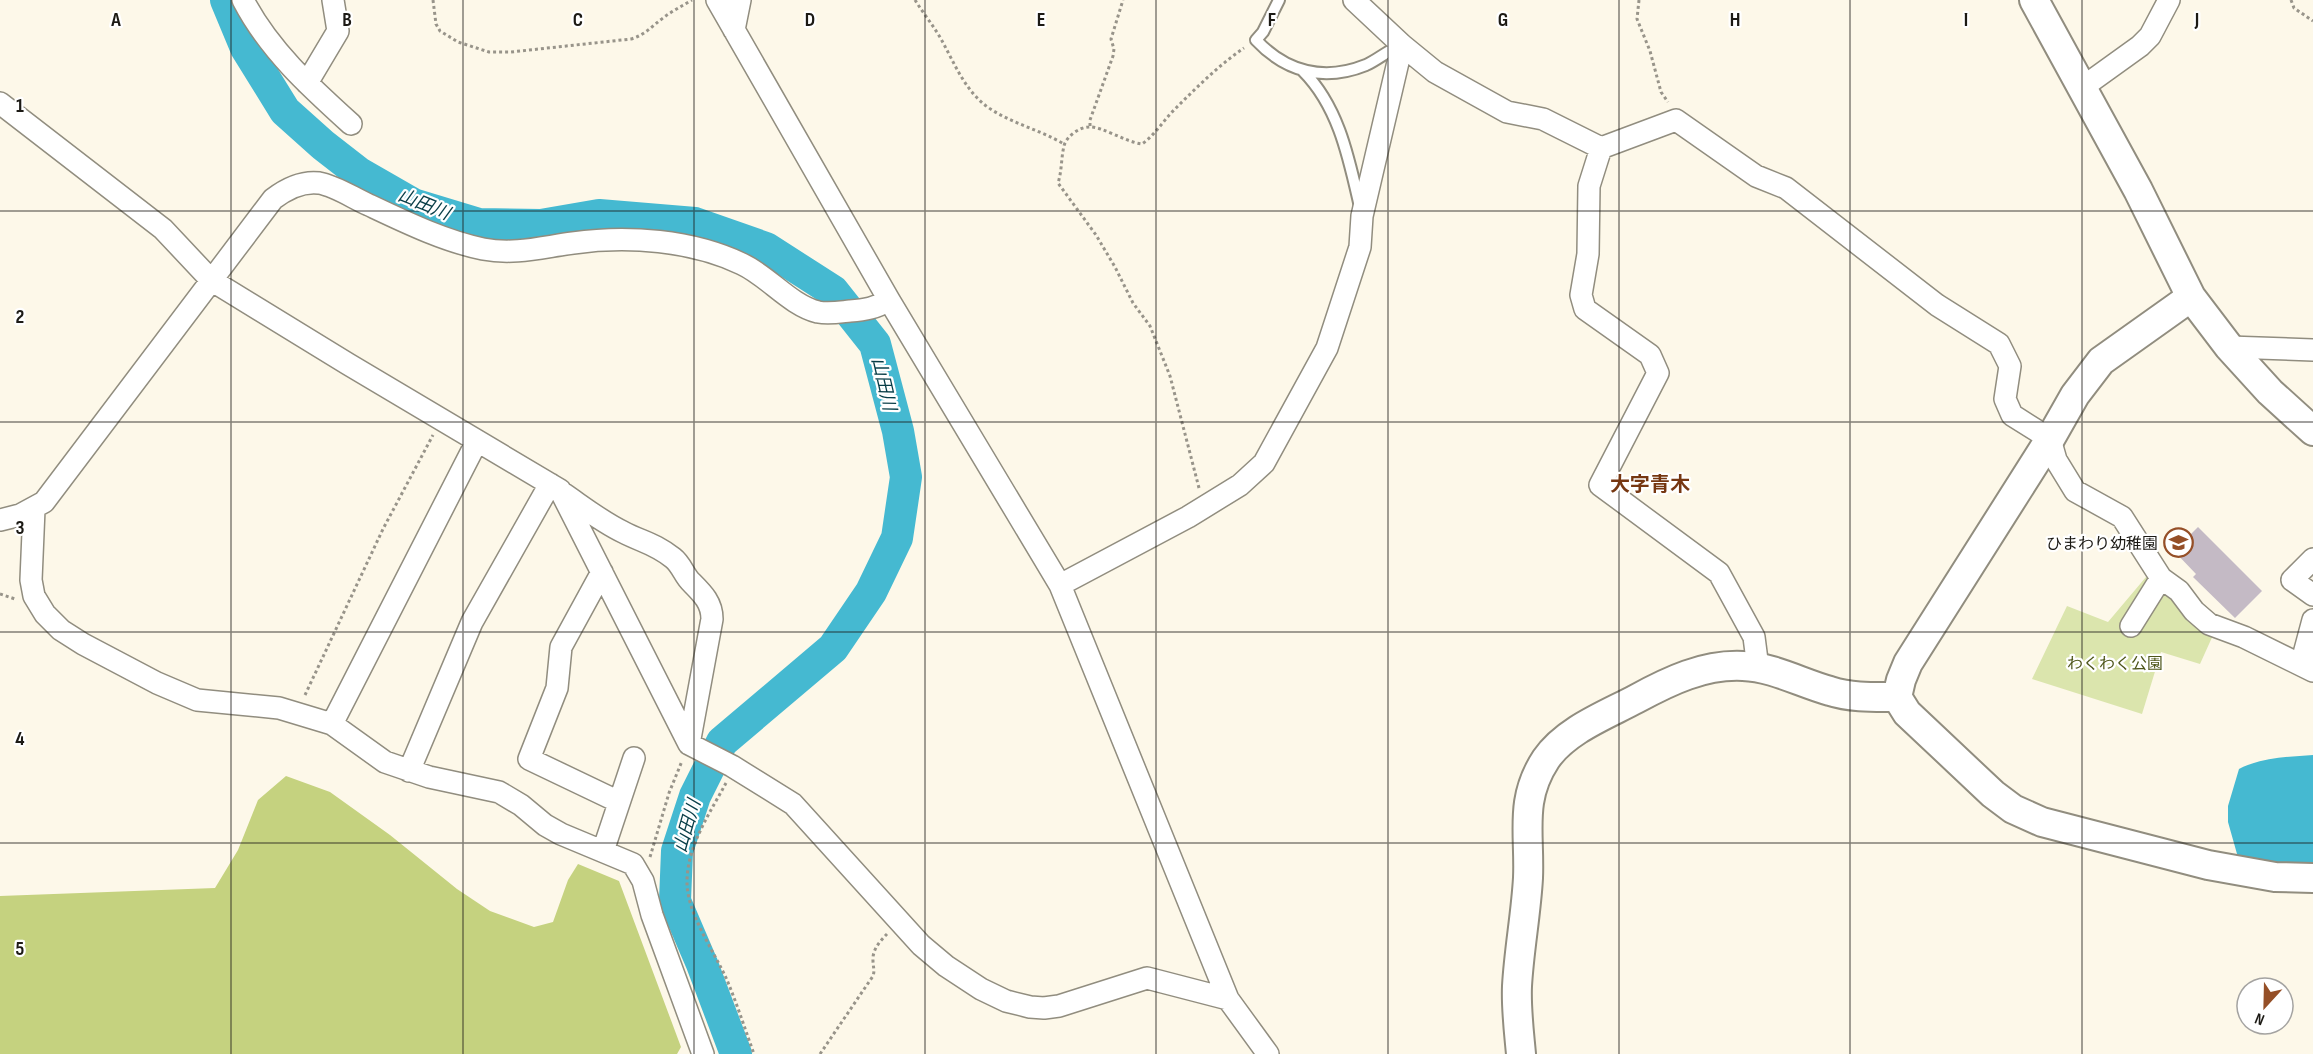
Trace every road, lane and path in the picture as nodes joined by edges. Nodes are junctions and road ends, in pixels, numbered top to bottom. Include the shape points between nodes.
1 (243, 0) edge
2 (333, 0) edge
3 (433, 0) edge
4 (692, 0) edge
5 (717, 0) edge
6 (740, 0) edge
7 (915, 0) edge
8 (1123, 0) edge
9 (1279, 0) edge
10 (1354, 0) edge
11 (1639, 0) edge
12 (2034, 0) edge
13 (2169, 0) edge
14 (2291, 0) edge
15 (2313, 21) edge
16 (734, 30) junction
17 (1256, 40) junction
18 (1402, 45) junction
19 (1303, 71) junction
20 (307, 83) junction
21 (2083, 87) junction
22 (0, 103) edge
23 (1676, 120) junction
24 (351, 124) dead end
25 (1090, 126) junction
26 (1064, 144) junction
27 (1601, 148) junction
28 (1362, 216) junction
29 (212, 280) junction
30 (2191, 297) junction
31 (889, 300) junction
32 (2229, 347) junction
33 (2313, 350) edge
34 (442, 420) junction
35 (2313, 431) edge
36 (2049, 439) junction
37 (477, 441) junction
38 (555, 487) junction
39 (1204, 507) junction
40 (34, 509) junction
41 (0, 520) edge
42 (2313, 559) edge
43 (602, 572) junction
44 (2162, 578) junction
45 (1060, 585) junction
46 (2313, 596) edge
47 (2313, 620) edge
48 (2131, 626) dead end
49 (1758, 668) junction
50 (2307, 668) edge
51 (1897, 697) junction
52 (296, 713) junction
53 (332, 724) junction
54 (692, 746) junction
55 (634, 758) dead end
56 (733, 767) junction
57 (409, 771) junction
58 (620, 802) junction
59 (603, 851) junction
60 (2313, 878) edge
61 (643, 881) junction
62 (900, 922) junction
63 (1228, 999) junction
64 (703, 1054) edge
65 (754, 1054) edge
66 (820, 1054) edge
67 (1268, 1054) edge
68 (1521, 1054) edge

1 - 20 street via 266,37
2 - 20 street via 338,31
3 - 4 path via 436,24 447,36 497,53 632,39 644,35
5 - 16 street
6 - 16 street
7 - 26 path via 965,82 981,101 1001,115
8 - 25 path via 1111,39 1113,56
9 - 17 lane
10 - 18 street
11 - 23 path via 1637,19 1661,92
12 - 21 street
13 - 21 street via 2150,36
14 - 15 path via 2294,8
16 - 31 street
17 - 19 lane via 1281,61
17 - 25 path via 1217,70 1142,144
18 - 19 lane via 1353,68 1318,74
18 - 27 street via 1435,72 1507,112 1543,119
18 - 28 street
19 - 28 lane via 1328,103 1348,158
20 - 24 street
21 - 30 street
22 - 29 street via 164,229
23 - 27 street
23 - 36 street via 1756,176 1786,188 1937,305 1999,344 2010,366 2006,399 2012,415
25 - 26 path via 1070,136
26 - 39 path via 1058,183 1106,251 1133,303 1150,326 1170,376
27 - 49 street via 1589,186 1588,254 1581,295 1585,309 1650,356 1658,373 1600,485 1719,573 1754,637
28 - 39 street via 1360,247 1327,348 1264,463 1240,485
29 - 31 street via 273,199 298,185 320,183 413,225 484,249 521,252 620,239 657,243 701,249 730,259 817,312 868,309
29 - 34 street
29 - 40 street via 53,491
30 - 32 street
30 - 36 street via 2101,361
31 - 45 street
32 - 33 street
32 - 35 street
34 - 37 street
34 - 52 path via 383,529
36 - 44 street via 2056,460 2075,491 2121,517
36 - 51 street via 1908,663
37 - 38 street
37 - 53 street
38 - 43 street
38 - 54 street via 615,527 664,551 682,567 712,609
38 - 57 street via 472,622
39 - 45 street
40 - 41 street
40 - 52 street via 34,596 61,630 197,700 258,704
42 - 46 street via 2292,580
43 - 54 street
43 - 58 street via 561,647 557,688 528,759
44 - 48 street
44 - 50 street via 2209,624
45 - 63 street
47 - 50 street
49 - 51 street via 1830,691
49 - 68 street via 1725,667 1682,676 1578,731 1547,758 1533,785 1526,819 1527,880 1517,988
51 - 60 street via 1907,713 1993,794 2013,809 2042,822 2208,865 2275,877
52 - 53 street
53 - 57 street via 385,762
54 - 56 street
54 - 61 path via 669,793
55 - 58 street
56 - 62 street via 794,804
56 - 65 path via 700,831 687,881 694,911 728,982
57 - 59 street via 499,792 545,825
58 - 59 street
59 - 61 street via 633,864
61 - 64 street
62 - 63 street via 946,966 981,989 1019,1005 1059,1006 1147,978
62 - 66 path via 877,946 872,958 873,976
63 - 67 street

